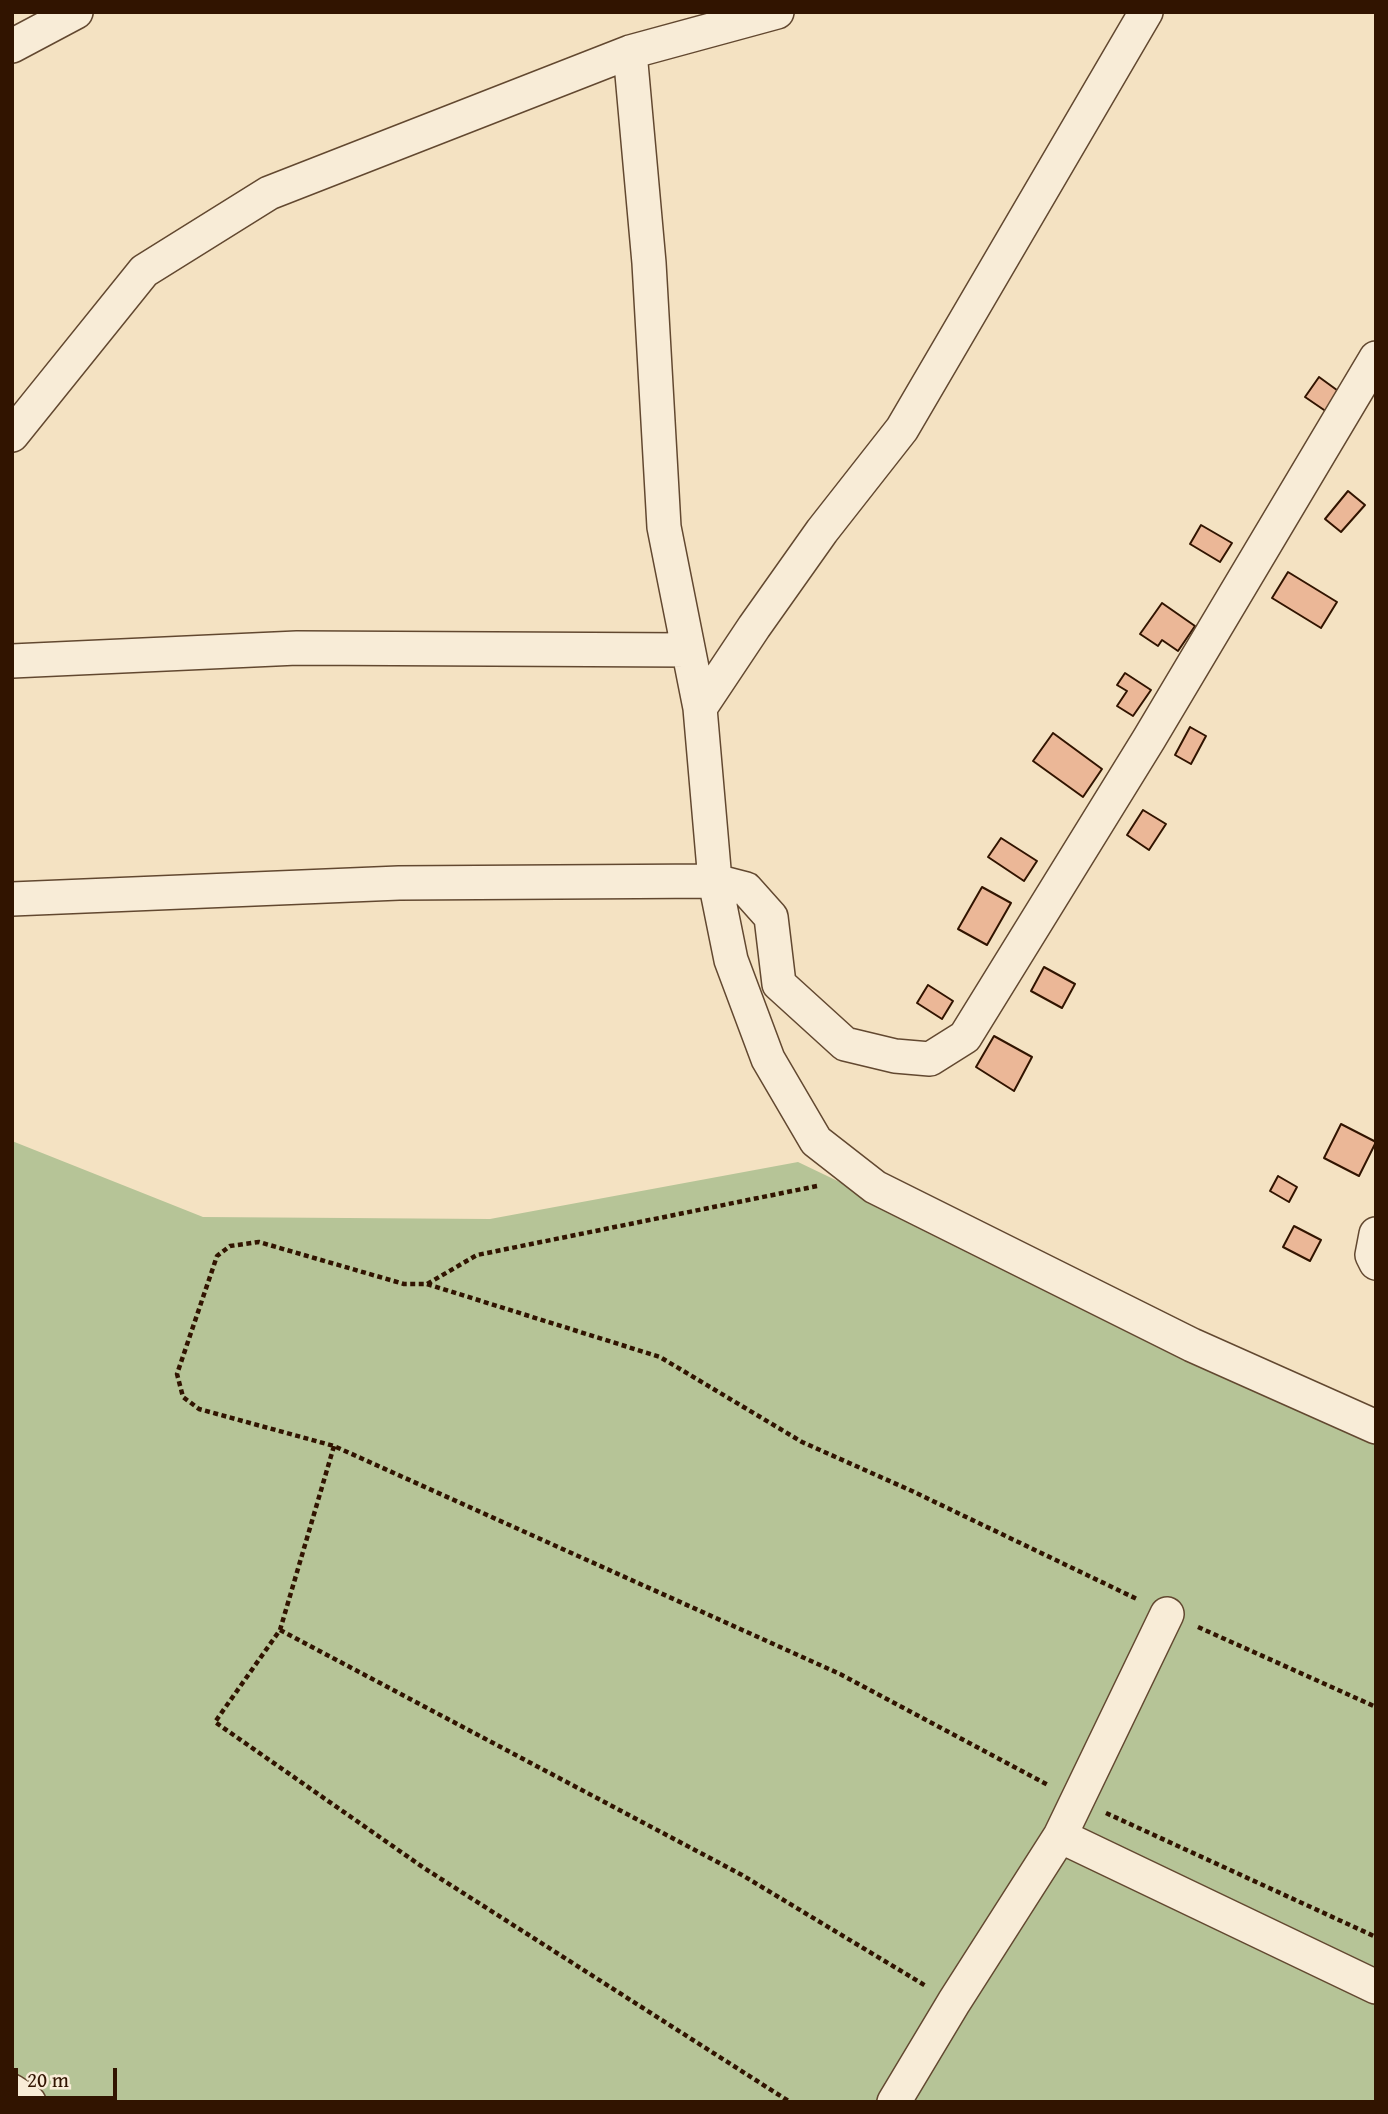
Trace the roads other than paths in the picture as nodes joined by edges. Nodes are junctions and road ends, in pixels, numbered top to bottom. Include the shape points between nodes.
1 (76, 12) edge
2 (777, 12) edge
3 (1146, 12) edge
4 (12, 47) edge
5 (630, 52) junction
6 (1376, 358) edge
7 (12, 435) edge
8 (688, 650) junction
9 (12, 661) edge
10 (700, 708) junction
11 (715, 881) junction
12 (12, 899) edge
13 (1376, 1234) edge
14 (1376, 1264) edge
15 (1376, 1427) edge
16 (1167, 1614) road end
17 (1060, 1836) junction
18 (1376, 1987) edge
19 (12, 2091) edge
20 (29, 2102) edge
21 (894, 2102) edge

1 - 4 street
2 - 5 street
3 - 10 street via 902,429 822,531
5 - 7 street via 270,192 144,271
5 - 8 street via 649,263 664,527
6 - 11 street via 965,1037 930,1059 845,1044 779,984 771,917 746,889
8 - 9 street via 297,648
8 - 10 street
10 - 11 street
11 - 12 street via 399,883
11 - 15 street via 731,960 768,1059 816,1141 875,1187 1192,1345
13 - 14 street via 1372,1255
16 - 17 street
17 - 18 street
17 - 21 street
19 - 20 street

